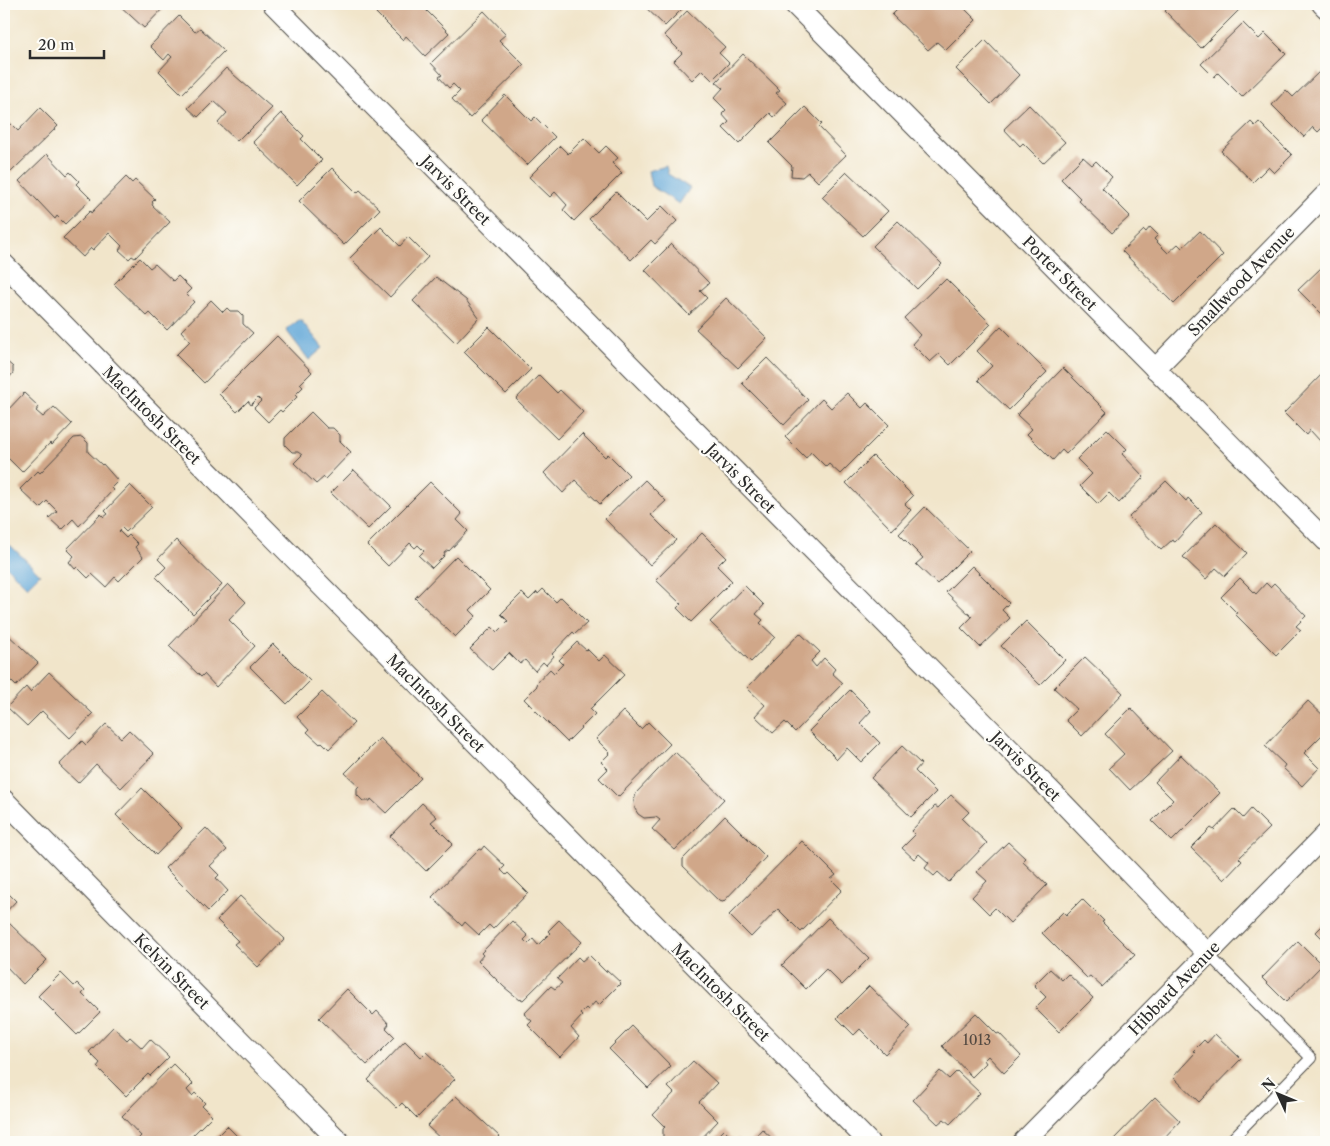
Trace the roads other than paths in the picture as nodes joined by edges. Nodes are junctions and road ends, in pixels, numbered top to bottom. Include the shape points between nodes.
1 (273, 4) edge
2 (794, 4) edge
3 (1322, 4) edge
4 (1326, 8) edge
5 (1326, 194) edge
6 (4, 264) edge
7 (1155, 369) junction
8 (1326, 541) edge
9 (4, 800) edge
10 (1326, 834) edge
11 (1207, 953) junction
12 (340, 1142) edge
13 (869, 1142) edge
14 (1023, 1142) edge
15 (1229, 1142) edge

1 - 11 street, Jarvis Street
2 - 7 street, Porter Street
3 - 4 street
5 - 7 street, Smallwood Avenue
6 - 13 street, MacIntosh Street
7 - 8 street, Porter Street
9 - 12 street, Kelvin Street
10 - 11 street, Hibbard Avenue
11 - 14 street, Hibbard Avenue
11 - 15 lane via 1311,1058

